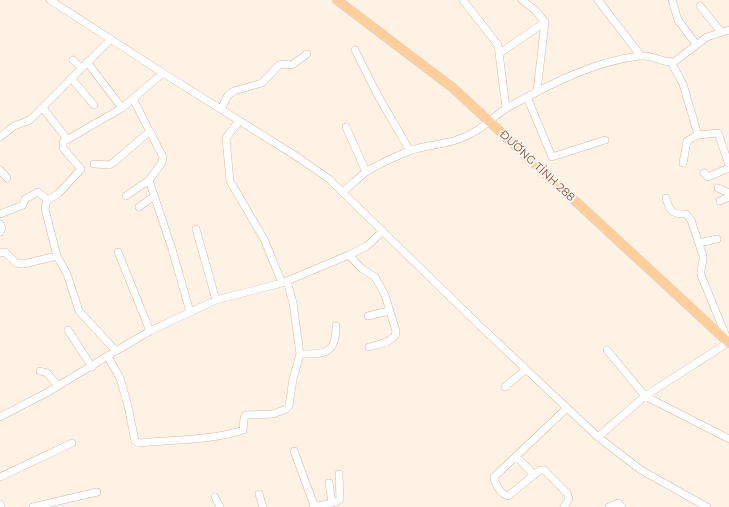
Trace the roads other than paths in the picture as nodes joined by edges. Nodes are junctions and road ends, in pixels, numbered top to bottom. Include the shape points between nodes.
1 (50, 0) edge
2 (337, 0) edge
3 (522, 0) edge
4 (598, 0) edge
5 (672, 0) edge
6 (465, 1) edge
7 (700, 6) dead end
8 (545, 22) junction
9 (725, 31) edge
10 (111, 39) junction
11 (696, 44) junction
12 (355, 50) dead end
13 (500, 52) junction
14 (307, 54) dead end
15 (641, 56) junction
16 (73, 60) dead end
17 (87, 62) junction
18 (671, 62) junction
19 (81, 68) junction
20 (163, 74) junction
21 (71, 78) junction
22 (537, 91) junction
23 (527, 97) junction
24 (133, 99) junction
25 (94, 105) dead end
26 (43, 108) junction
27 (122, 108) junction
28 (506, 108) junction
29 (221, 110) junction
30 (239, 121) junction
31 (490, 123) junction
32 (346, 127) dead end
33 (150, 131) junction
34 (698, 135) junction
35 (0, 137) edge
36 (68, 139) junction
37 (605, 140) dead end
38 (410, 151) junction
39 (728, 162) edge
40 (683, 163) dead end
41 (94, 164) dead end
42 (729, 168) edge
43 (0, 170) edge
44 (366, 172) junction
45 (704, 173) dead end
46 (7, 178) dead end
47 (149, 180) junction
48 (718, 188) dead end
49 (343, 192) junction
50 (729, 193) edge
51 (126, 196) dead end
52 (153, 197) junction
53 (729, 197) edge
54 (666, 198) dead end
55 (47, 200) junction
56 (720, 201) dead end
57 (139, 207) dead end
58 (0, 214) edge
59 (0, 224) edge
60 (196, 229) dead end
61 (383, 231) junction
62 (0, 232) edge
63 (717, 239) dead end
64 (699, 243) junction
65 (118, 252) dead end
66 (0, 253) edge
67 (349, 255) junction
68 (57, 256) junction
69 (285, 282) junction
70 (216, 300) junction
71 (389, 311) junction
72 (190, 312) junction
73 (368, 316) dead end
74 (336, 326) dead end
75 (68, 330) dead end
76 (150, 331) junction
77 (729, 342) edge
78 (369, 347) dead end
79 (607, 350) dead end
80 (116, 351) junction
81 (300, 354) junction
82 (108, 357) junction
83 (92, 367) junction
84 (526, 369) junction
85 (40, 371) dead end
86 (58, 386) junction
87 (506, 387) dead end
88 (645, 396) junction
89 (567, 408) junction
90 (0, 417) edge
91 (598, 437) junction
92 (729, 439) edge
93 (72, 443) dead end
94 (294, 451) dead end
95 (516, 456) junction
96 (340, 474) dead end
97 (534, 475) junction
98 (0, 476) edge
99 (329, 483) dead end
100 (97, 492) dead end
101 (259, 494) dead end
102 (215, 497) dead end
103 (332, 503) junction
104 (696, 505) edge
105 (314, 506) edge
106 (33, 507) edge
107 (220, 507) edge
108 (263, 507) edge
109 (564, 507) edge
110 (609, 507) edge
111 (622, 507) edge
112 (707, 507) edge

1 - 10 street
2 - 31 main road, ĐƯỜNG TỈNH 288 via 453,88
3 - 8 street
4 - 15 street
5 - 11 street via 678,20
6 - 13 street via 496,41
7 - 9 street
8 - 13 street
8 - 22 street
9 - 11 street
10 - 17 street
10 - 20 street
11 - 18 street
12 - 38 street
13 - 28 street
14 - 29 street via 292,65 279,65 262,83 234,91 228,95
15 - 18 street via 653,56
15 - 22 street via 590,69
16 - 19 street
17 - 19 street
17 - 27 street
18 - 34 street via 683,84
19 - 21 street
20 - 24 street
20 - 29 street
21 - 25 street
21 - 26 street
22 - 23 street
23 - 28 street
23 - 37 street via 552,157
24 - 27 street
24 - 33 street
26 - 35 street via 30,120 14,126
26 - 36 street
27 - 36 street
28 - 31 street
29 - 30 street
30 - 49 street via 299,158
30 - 69 street via 226,138 230,181 264,239
31 - 38 street via 459,139
31 - 77 main road, ĐƯỜNG TỈNH 288
32 - 44 street
33 - 41 street via 109,165
33 - 47 street via 163,158
34 - 39 street via 718,133
34 - 40 street via 687,141
36 - 55 street via 63,142 63,148 81,169 59,193
38 - 44 street
42 - 45 street via 708,177
43 - 46 street
44 - 49 street
47 - 51 street
47 - 52 street
48 - 50 street
49 - 61 street
52 - 57 street
52 - 72 street via 172,249
53 - 56 street
54 - 64 street via 670,211 689,216
55 - 58 street via 38,192 25,199 24,205
55 - 68 street via 45,209
59 - 62 street
60 - 70 street
61 - 67 street via 366,246
61 - 84 street
63 - 64 street
64 - 77 street via 704,261 700,269 701,275
65 - 76 street
66 - 68 street via 5,252 16,263 23,264
67 - 69 street
67 - 71 street via 361,268 376,277
68 - 80 street via 67,274 79,311
69 - 70 street
69 - 81 street via 293,303
70 - 72 street
71 - 73 street
71 - 78 street via 396,336
72 - 76 street
74 - 81 street via 330,350 324,353
75 - 83 street
76 - 80 street
77 - 88 street
79 - 88 street
80 - 82 street
81 - 82 street via 293,379 290,406 286,409 273,414 246,415 243,430 230,434 139,443 134,439 122,385
82 - 83 street
83 - 86 street
84 - 87 street
84 - 89 street
85 - 86 street via 47,373
86 - 90 street
88 - 91 street
88 - 92 street
89 - 91 street
89 - 95 street
91 - 104 street via 641,470
93 - 98 street
94 - 105 street
95 - 97 street
95 - 97 street via 494,477 495,483 504,494 508,496 514,493
96 - 103 street via 340,499
97 - 109 street via 542,470 547,472 567,493 569,499
99 - 103 street
100 - 106 street
101 - 108 street
102 - 107 street
103 - 105 street
104 - 112 street
110 - 111 street via 618,503

